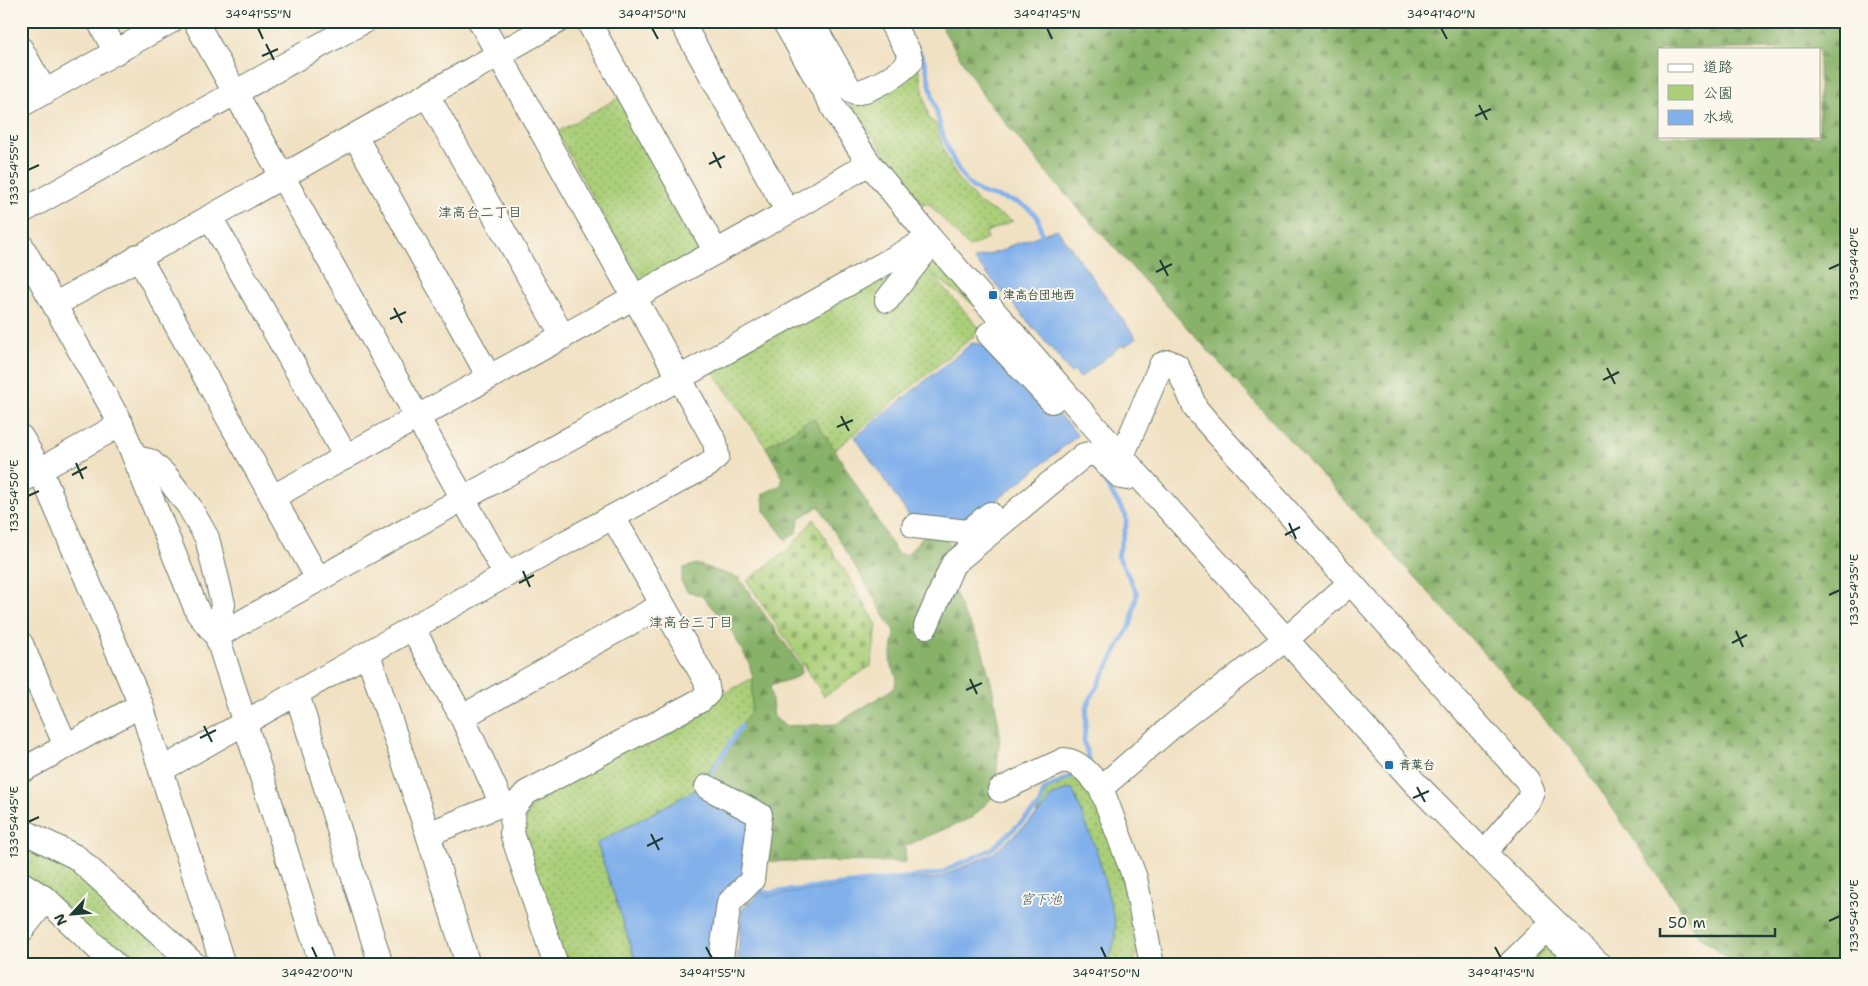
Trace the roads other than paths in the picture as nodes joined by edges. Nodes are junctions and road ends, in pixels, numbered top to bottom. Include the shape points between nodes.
1 (99, 21) edge
2 (171, 21) edge
3 (195, 21) edge
4 (364, 21) edge
5 (480, 21) edge
6 (558, 21) edge
7 (588, 21) edge
8 (681, 21) edge
9 (784, 21) edge
10 (811, 21) edge
11 (890, 21) edge
12 (21, 49) edge
13 (116, 52) junction
14 (499, 54) junction
15 (45, 92) junction
16 (235, 93) junction
17 (427, 95) junction
18 (21, 105) edge
19 (355, 136) junction
20 (869, 162) junction
21 (282, 176) junction
22 (21, 212) edge
23 (788, 212) junction
24 (210, 216) junction
25 (930, 238) junction
26 (21, 245) edge
27 (716, 252) junction
28 (138, 256) junction
29 (634, 298) junction
30 (886, 300) dead end
31 (56, 304) junction
32 (989, 334) dead end
33 (563, 337) junction
34 (489, 377) junction
35 (680, 380) junction
36 (1064, 390) junction
37 (418, 417) junction
38 (122, 424) junction
39 (1095, 427) junction
40 (21, 437) edge
41 (346, 457) junction
42 (135, 458) junction
43 (1130, 464) junction
44 (30, 475) edge
45 (273, 497) junction
46 (464, 499) junction
47 (613, 517) junction
48 (914, 526) dead end
49 (506, 576) junction
50 (318, 580) junction
51 (1349, 584) junction
52 (662, 605) junction
53 (926, 626) dead end
54 (413, 629) junction
55 (217, 636) junction
56 (1287, 638) junction
57 (21, 644) edge
58 (368, 654) junction
59 (26, 669) edge
60 (297, 694) junction
61 (141, 704) junction
62 (462, 717) junction
63 (247, 723) junction
64 (66, 746) junction
65 (161, 770) junction
66 (21, 771) edge
67 (1104, 785) junction
68 (708, 787) dead end
69 (1000, 790) dead end
70 (508, 806) junction
71 (21, 830) edge
72 (428, 834) junction
73 (1484, 853) junction
74 (21, 883) edge
75 (46, 898) junction
76 (21, 931) edge
77 (1584, 947) junction
78 (115, 965) edge
79 (195, 965) edge
80 (223, 965) edge
81 (322, 965) edge
82 (381, 965) edge
83 (468, 965) edge
84 (556, 965) edge
85 (720, 965) edge
86 (1152, 965) edge
87 (1509, 965) edge
88 (1600, 965) edge

1 - 13 street
2 - 13 street
3 - 16 street
4 - 16 street
5 - 14 street
6 - 14 street
7 - 27 street
8 - 23 street
9 - 20 street
10 - 11 street via 849,88 855,93 903,69 911,61
12 - 15 street
13 - 15 street
14 - 17 street
14 - 29 street
15 - 18 street
16 - 21 street
16 - 22 street
17 - 19 street
17 - 33 street
19 - 21 street
19 - 34 street
20 - 23 street
20 - 25 street
21 - 24 street
21 - 37 street
23 - 27 street
24 - 28 street
24 - 41 street
25 - 30 street via 924,253
25 - 35 street
25 - 36 street
26 - 31 street
27 - 29 street
28 - 31 street
28 - 45 street
29 - 33 street
29 - 35 street
31 - 38 street
32 - 36 street via 1052,401
33 - 34 street
34 - 37 street
35 - 46 street
35 - 47 street via 715,442 717,456 708,465
36 - 39 street
37 - 41 street
37 - 46 street
38 - 42 street
38 - 44 street
39 - 43 street
39 - 48 street via 968,532
40 - 44 street
41 - 45 street
42 - 55 street via 198,612
42 - 55 street via 150,461 166,476 189,506 207,538 223,604
43 - 51 street via 1161,365 1169,362 1176,366 1196,409
43 - 53 street via 1129,479 1121,477 1096,453 1084,455 952,564
43 - 56 street
44 - 61 street
45 - 50 street
46 - 49 street
46 - 50 street
47 - 49 street
47 - 52 street
49 - 54 street
50 - 55 street
51 - 56 street
51 - 73 street via 1527,780 1532,791 1528,801
52 - 62 street
52 - 70 street via 706,681 708,693 701,700 526,793
54 - 58 street
54 - 62 street
55 - 63 street
56 - 67 street via 1176,722
56 - 73 street via 1414,782
57 - 59 street
58 - 60 street
58 - 72 street
59 - 64 street
60 - 63 street
60 - 82 street
61 - 64 street
61 - 65 street
62 - 70 street
63 - 65 street
63 - 81 street
64 - 66 street
65 - 80 street
67 - 69 street via 1074,761 1064,760
67 - 86 street via 1135,878
68 - 85 street via 760,815 752,880 729,904
70 - 72 street
70 - 84 street via 512,833
71 - 79 street via 76,857
72 - 83 street
73 - 77 street
74 - 75 street
75 - 76 street
75 - 78 street
77 - 87 street via 1575,955 1545,930
77 - 88 street

